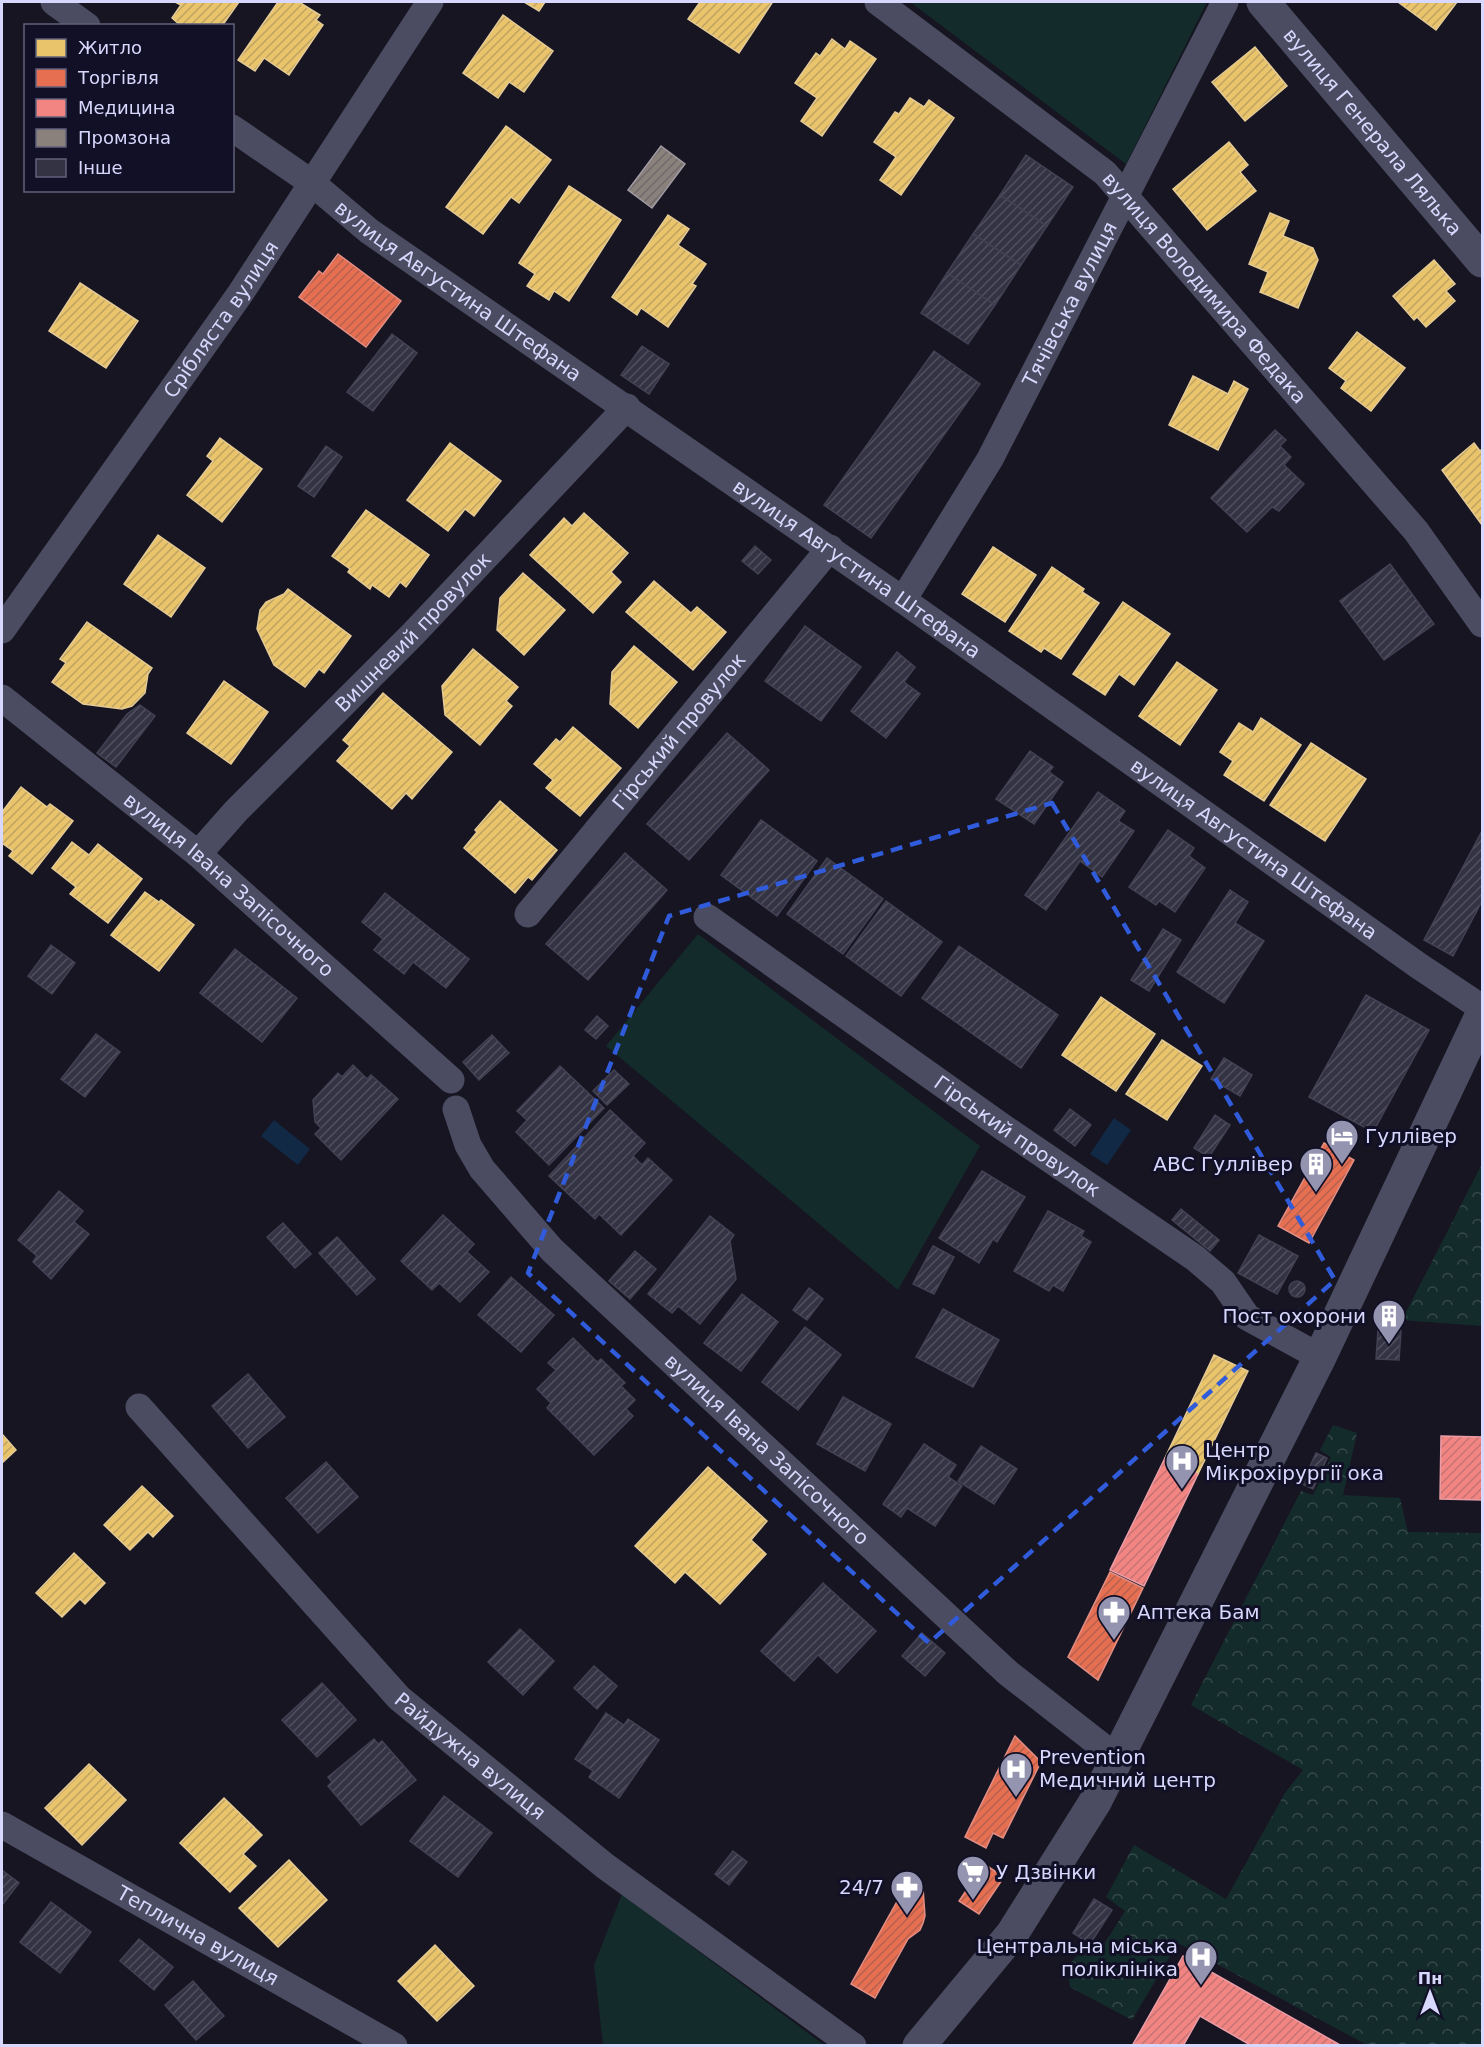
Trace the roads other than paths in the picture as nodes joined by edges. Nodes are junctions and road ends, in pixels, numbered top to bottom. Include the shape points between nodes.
1 (54, 2) edge
2 (430, 2) edge
3 (878, 2) edge
4 (1225, 2) edge
5 (1263, 2) edge
6 (84, 24) edge
7 (234, 129) edge
8 (312, 183) junction
9 (1126, 196) junction
10 (1482, 261) edge
11 (627, 407) junction
12 (830, 548) junction
13 (903, 600) junction
14 (1482, 624) edge
15 (2, 630) edge
16 (2, 698) edge
17 (198, 854) junction
18 (528, 914) dead end
19 (707, 917) dead end
20 (1482, 1008) edge
21 (1482, 1014) edge
22 (451, 1080) dead end
23 (456, 1109) dead end
24 (1320, 1357) junction
25 (139, 1407) dead end
26 (1117, 1758) junction
27 (2, 1825) edge
28 (394, 2046) edge
29 (853, 2046) edge
30 (919, 2046) edge

1 - 6 street
2 - 8 street, Срібляста вулиця
3 - 9 street, вулиця Володимира Федака via 1105,173
4 - 9 street, Тячівська вулиця
5 - 10 street, вулиця Генерала Лялька
7 - 8 street, вулиця Августина Штефана
8 - 11 street, вулиця Августина Штефана via 369,231
8 - 15 street, Срібляста вулиця via 240,294
9 - 13 street, Тячівська вулиця via 990,459
9 - 14 street, вулиця Володимира Федака via 1416,531
11 - 12 street, вулиця Августина Штефана
11 - 17 street, Вишневий провулок
12 - 13 street, вулиця Августина Штефана
12 - 18 street, Гірський провулок
13 - 20 street, вулиця Августина Штефана
16 - 17 street, вулиця Івана Запісочного
17 - 22 street, вулиця Івана Запісочного
19 - 24 street, Гірський провулок via 1195,1258 1223,1281 1247,1317
21 - 24 street
23 - 26 street, вулиця Івана Запісочного via 468,1145 482,1169 552,1250 1008,1673
24 - 26 street
25 - 29 street, Райдужна вулиця via 399,1698 605,1866
26 - 30 street via 1095,1802 1012,1934
27 - 28 street, Теплична вулиця

